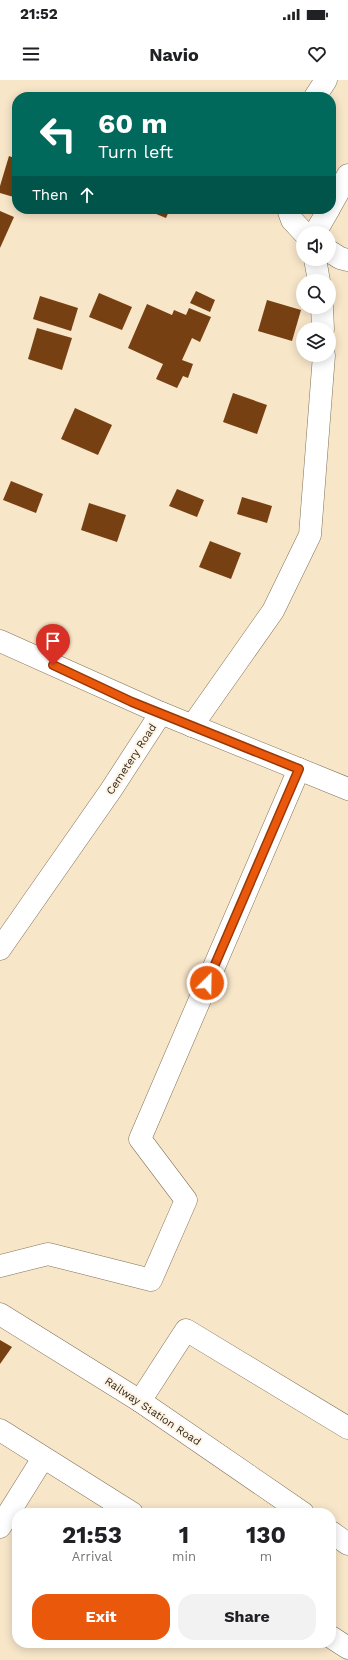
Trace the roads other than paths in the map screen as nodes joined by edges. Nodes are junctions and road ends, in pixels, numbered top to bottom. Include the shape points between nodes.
1 (326, 80) edge
2 (318, 92) edge
3 (348, 175) edge
4 (336, 196) edge
5 (290, 214) edge
6 (326, 214) edge
7 (298, 226) edge
8 (319, 226) edge
9 (336, 254) edge
10 (348, 260) edge
11 (323, 362) edge
12 (0, 641) edge
13 (161, 713) junction
14 (192, 726) junction
15 (299, 769) junction
16 (348, 789) edge
17 (0, 949) edge
18 (0, 1266) edge
19 (0, 1314) edge
20 (140, 1401) junction
21 (348, 1428) edge
22 (0, 1430) edge
23 (43, 1458) junction
24 (124, 1508) edge
25 (296, 1508) edge
26 (0, 1527) edge
27 (336, 1536) edge
28 (348, 1544) edge
29 (336, 1640) edge
30 (348, 1648) edge

1 - 2 street
3 - 4 street
5 - 7 street
6 - 8 street
9 - 10 street
11 - 14 street via 310,535 273,611
12 - 13 street, Cemetery Road
13 - 14 street
13 - 17 street, Cemetery Road via 112,790
14 - 15 street
15 - 16 street
15 - 18 street via 140,1139 186,1200 151,1280 48,1254
19 - 20 street, Railway Station Road
20 - 21 street via 186,1330
20 - 25 street, Railway Station Road
22 - 23 street
23 - 24 street
23 - 26 street
27 - 28 street
29 - 30 street

